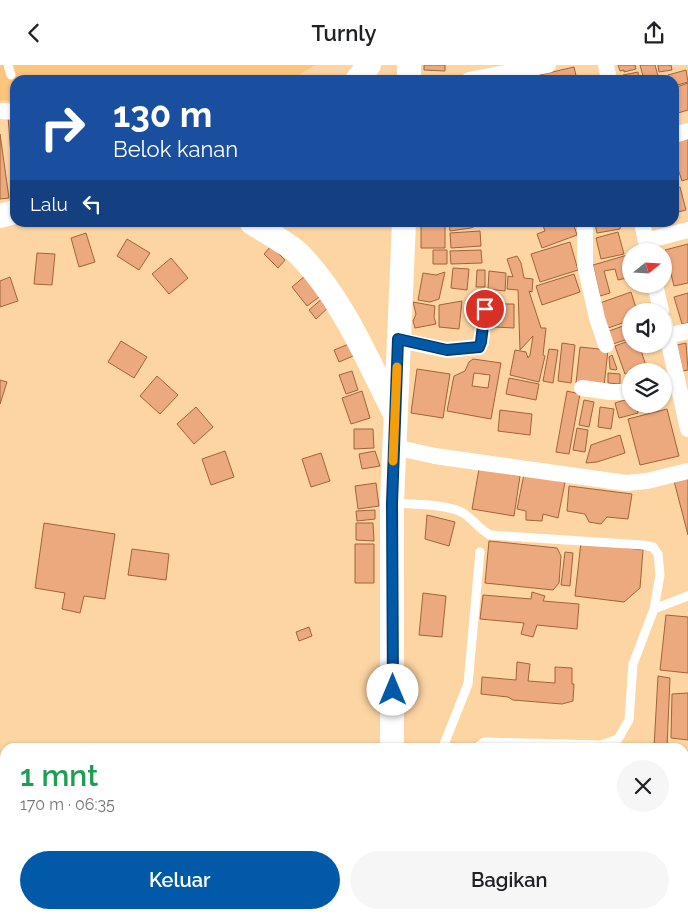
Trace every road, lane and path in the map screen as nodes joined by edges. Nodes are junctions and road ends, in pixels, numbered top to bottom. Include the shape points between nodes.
1 (8, 65) edge
2 (369, 65) edge
3 (548, 65) edge
4 (10, 75) dead end
5 (361, 75) edge
6 (496, 75) edge
7 (258, 227) edge
8 (404, 227) edge
9 (585, 227) edge
10 (643, 227) edge
11 (688, 230) edge
12 (646, 243) edge
13 (655, 243) edge
14 (485, 309) dead end
15 (672, 330) edge
16 (688, 331) edge
17 (398, 339) junction
18 (606, 345) dead end
19 (582, 388) dead end
20 (672, 390) edge
21 (622, 392) edge
22 (395, 414) junction
23 (688, 429) edge
24 (394, 447) junction
25 (688, 471) edge
26 (392, 503) junction
27 (480, 552) dead end
28 (688, 596) edge
29 (654, 609) junction
30 (392, 743) edge
31 (445, 743) edge
32 (483, 743) edge
33 (523, 743) edge
34 (607, 743) edge

1 - 4 lane
2 - 5 street
3 - 6 street
7 - 22 street via 299,254 328,289
8 - 17 street
9 - 18 street via 585,265
10 - 12 street
11 - 13 street
14 - 17 street via 485,343 479,347 447,350
15 - 16 street
17 - 22 street
19 - 21 street
20 - 23 street
22 - 24 street
24 - 25 street via 435,456 626,483
24 - 26 street
26 - 29 lane via 461,511 490,535 653,547 658,554 660,575
26 - 30 street
27 - 31 lane via 468,684
28 - 29 lane
29 - 34 lane via 633,664 629,720 618,739
32 - 33 lane

